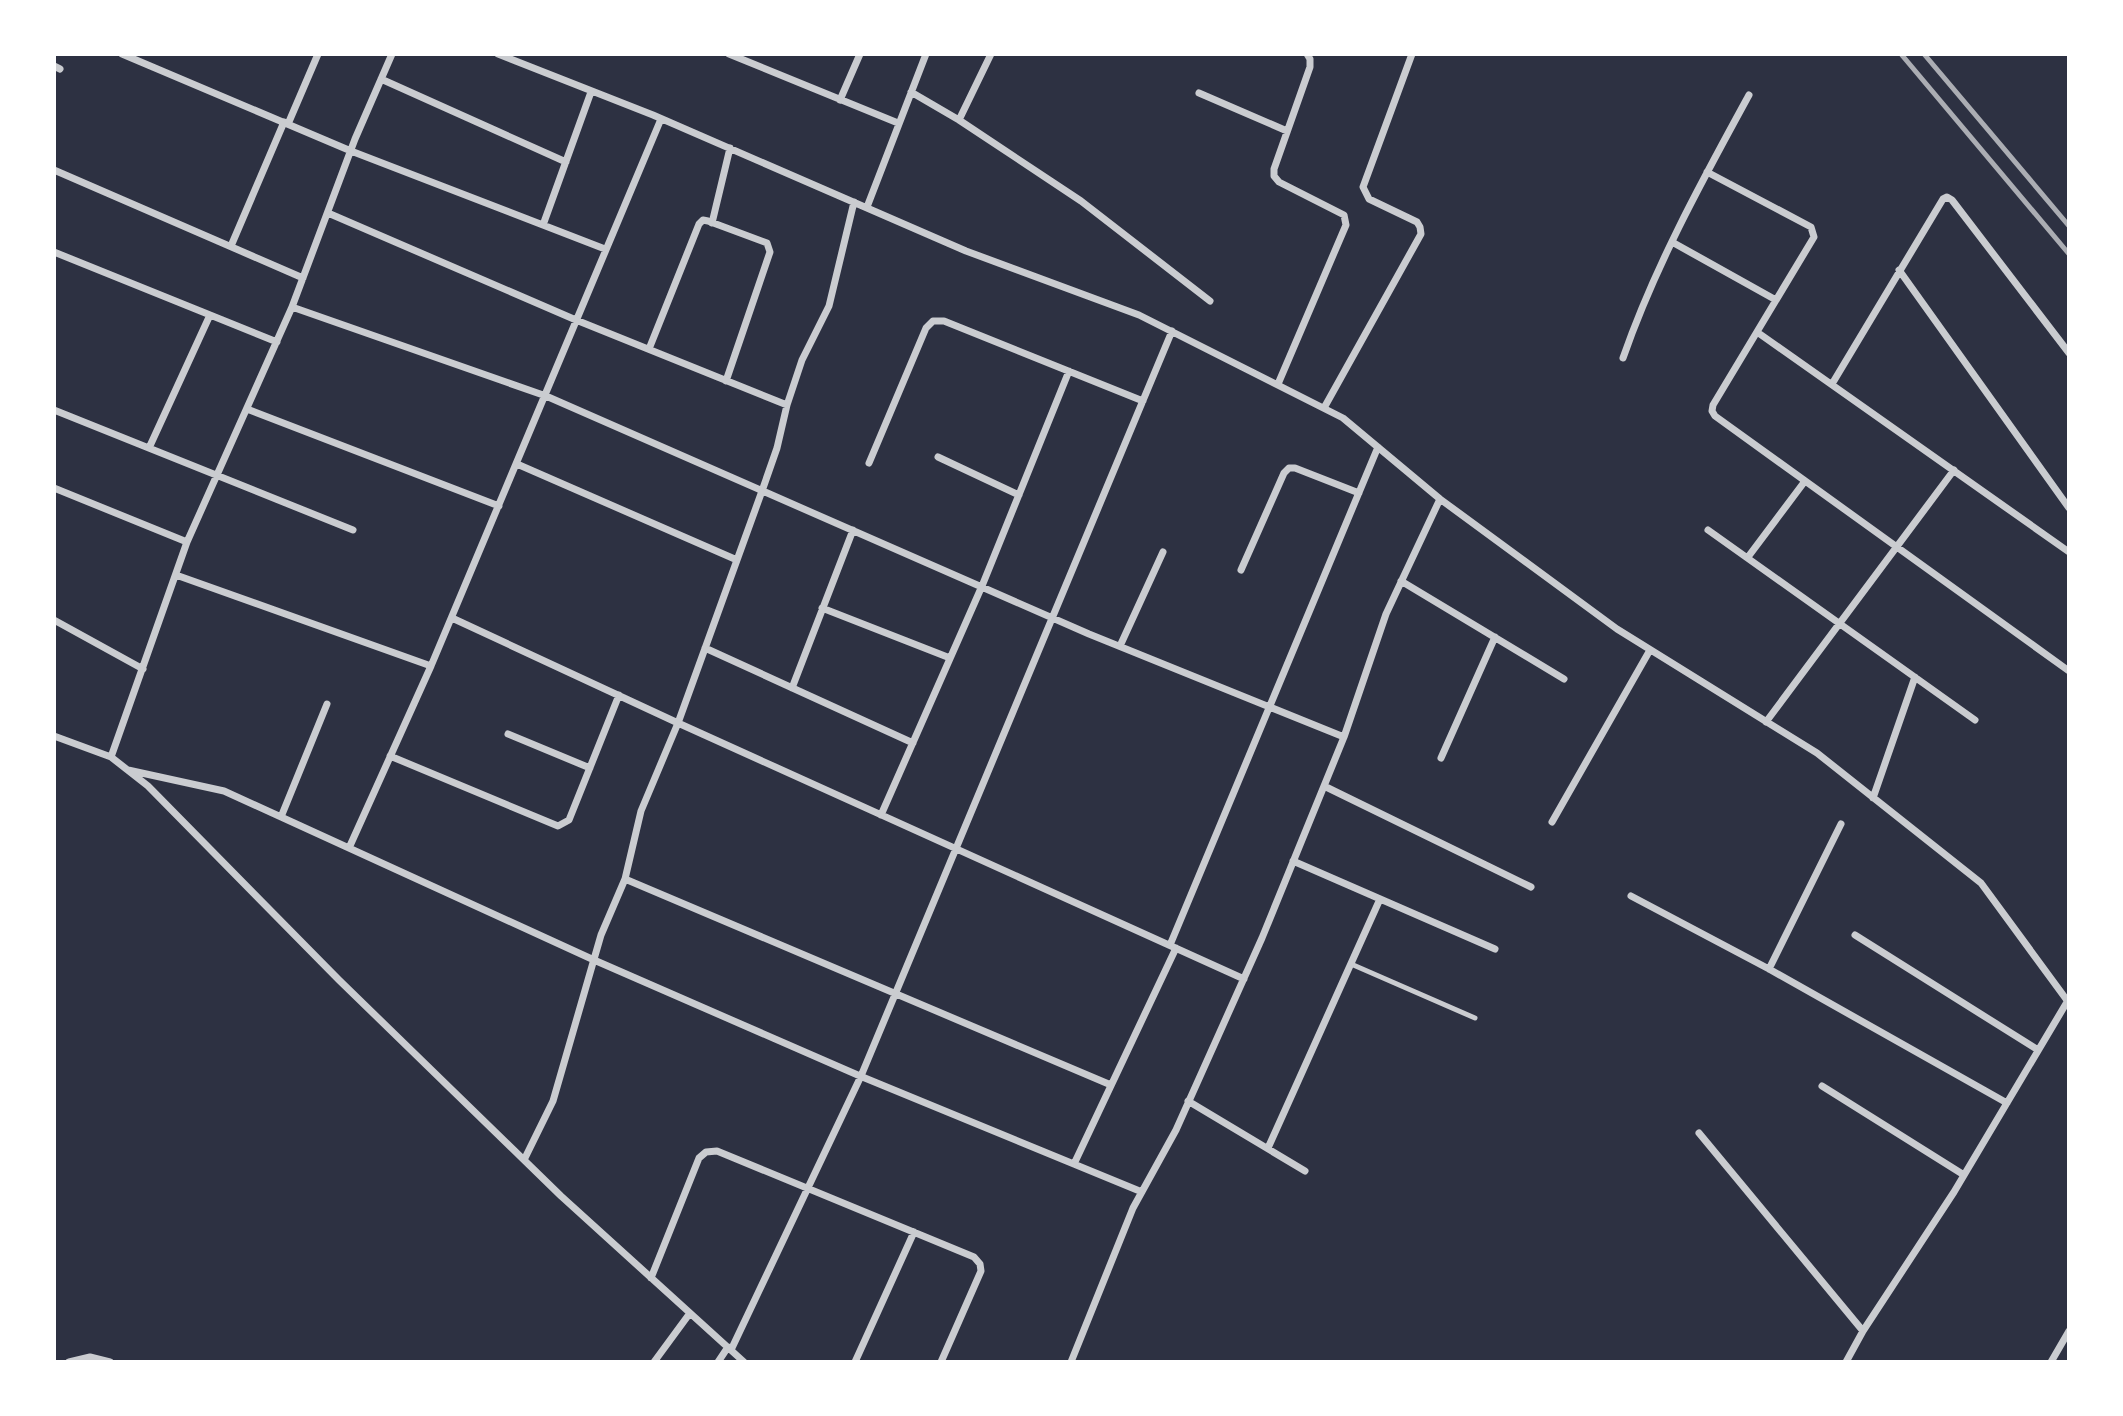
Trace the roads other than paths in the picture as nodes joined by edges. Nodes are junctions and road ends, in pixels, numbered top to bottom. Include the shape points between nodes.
1 (122, 54) edge
2 (318, 54) edge
3 (392, 54) edge
4 (498, 54) edge
5 (729, 54) edge
6 (859, 54) edge
7 (926, 54) edge
8 (991, 54) edge
9 (1307, 54) edge
10 (1412, 54) edge
11 (381, 79) junction
12 (591, 92) junction
13 (911, 92) junction
14 (1199, 93) dead end
15 (1749, 95) dead end
16 (840, 100) junction
17 (661, 119) junction
18 (959, 120) junction
19 (286, 123) junction
20 (898, 123) junction
21 (1287, 131) junction
22 (730, 148) junction
23 (351, 151) junction
24 (566, 162) junction
25 (54, 170) edge
26 (1707, 172) junction
27 (854, 202) junction
28 (867, 207) junction
29 (328, 213) junction
30 (712, 223) junction
31 (543, 225) junction
32 (1672, 242) junction
33 (231, 246) junction
34 (605, 249) junction
35 (54, 252) edge
36 (1899, 270) junction
37 (303, 278) junction
38 (1776, 300) junction
39 (1210, 301) dead end
40 (292, 307) junction
41 (210, 315) junction
42 (576, 320) junction
43 (1172, 331) junction
44 (1757, 332) junction
45 (277, 342) junction
46 (649, 349) junction
47 (2069, 353) edge
48 (1623, 358) dead end
49 (1069, 371) junction
50 (726, 381) junction
51 (1278, 384) junction
52 (1832, 384) junction
53 (546, 396) junction
54 (1143, 401) junction
55 (787, 405) junction
56 (1324, 408) junction
57 (247, 409) junction
58 (54, 410) edge
59 (1378, 447) junction
60 (149, 448) junction
61 (938, 457) dead end
62 (869, 463) dead end
63 (517, 464) junction
64 (1954, 470) junction
65 (217, 475) junction
66 (1805, 481) junction
67 (54, 488) edge
68 (762, 491) junction
69 (1359, 493) junction
70 (1018, 495) junction
71 (1440, 499) junction
72 (499, 506) junction
73 (2069, 508) edge
74 (353, 530) dead end
75 (853, 530) junction
76 (1708, 530) dead end
77 (187, 542) junction
78 (1896, 546) junction
79 (1163, 552) dead end
80 (2069, 552) edge
81 (1748, 557) junction
82 (737, 560) junction
83 (1241, 570) dead end
84 (176, 575) junction
85 (1401, 581) junction
86 (982, 586) junction
87 (822, 608) junction
88 (452, 618) junction
89 (1052, 618) junction
90 (54, 620) edge
91 (1839, 622) junction
92 (1495, 637) junction
93 (1120, 646) junction
94 (705, 648) junction
95 (1650, 650) junction
96 (950, 658) junction
97 (431, 666) junction
98 (143, 669) junction
99 (2069, 671) edge
100 (1915, 677) junction
101 (1564, 679) dead end
102 (792, 688) junction
103 (619, 695) junction
104 (327, 704) dead end
105 (1268, 706) junction
106 (1975, 720) dead end
107 (1766, 722) junction
108 (678, 723) junction
109 (508, 734) dead end
110 (54, 736) edge
111 (1344, 737) junction
112 (913, 743) junction
113 (390, 756) junction
114 (111, 757) junction
115 (1441, 758) dead end
116 (590, 768) junction
117 (128, 770) junction
118 (1324, 786) junction
119 (1874, 798) junction
120 (881, 814) junction
121 (281, 817) junction
122 (1552, 822) dead end
123 (1842, 824) dead end
124 (349, 848) junction
125 (957, 849) junction
126 (1293, 860) junction
127 (625, 879) junction
128 (1531, 887) dead end
129 (1632, 896) dead end
130 (1380, 898) junction
131 (1855, 935) dead end
132 (1173, 946) junction
133 (1495, 949) dead end
134 (594, 960) junction
135 (1351, 964) junction
136 (1769, 969) junction
137 (1244, 979) junction
138 (895, 992) junction
139 (2068, 1002) edge
140 (1475, 1018) dead end
141 (2038, 1050) junction
142 (861, 1076) junction
143 (1111, 1085) junction
144 (1822, 1086) dead end
145 (1188, 1101) junction
146 (2007, 1103) junction
147 (1699, 1132) dead end
148 (1268, 1148) junction
149 (524, 1160) junction
150 (1074, 1164) junction
151 (1305, 1171) dead end
152 (1964, 1175) junction
153 (808, 1189) junction
154 (1142, 1192) junction
155 (914, 1232) junction
156 (651, 1278) junction
157 (690, 1313) junction
158 (1863, 1331) junction
159 (2069, 1331) edge
160 (730, 1349) junction
161 (69, 1362) edge
162 (110, 1362) edge
163 (654, 1362) edge
164 (718, 1362) edge
165 (744, 1362) edge
166 (855, 1362) edge
167 (941, 1362) edge
168 (1071, 1362) edge
169 (1846, 1362) edge
170 (2052, 1362) edge

1 - 19 street
2 - 19 street
3 - 11 street
4 - 12 street
5 - 16 street
6 - 16 street
7 - 13 street
8 - 18 street
9 - 21 street via 1310,67
10 - 56 street via 1363,187 1369,200 1417,222 1421,234
11 - 23 street
11 - 24 street
12 - 17 street
12 - 24 street
13 - 18 street
13 - 20 street
14 - 21 street
15 - 26 street
16 - 20 street
17 - 22 street
17 - 34 street
18 - 39 street via 1081,201
19 - 23 street
19 - 33 street
20 - 28 street
21 - 51 street via 1274,176 1344,215 1346,225
22 - 27 street
22 - 30 street
23 - 29 street
23 - 31 street
24 - 31 street
25 - 33 street
26 - 32 street
26 - 38 street via 1811,227 1814,237
27 - 28 street
27 - 55 street via 829,306 802,360
28 - 43 street
29 - 37 street
29 - 42 street
30 - 46 street via 699,223
30 - 50 street via 770,247
31 - 34 street
32 - 38 street
32 - 48 street via 1642,304
33 - 37 street
34 - 42 street
35 - 41 street
36 - 47 street via 1947,197
36 - 52 street
36 - 73 street
37 - 40 street
38 - 44 street
40 - 45 street
40 - 53 street
41 - 45 street
41 - 60 street
42 - 46 street
42 - 53 street
43 - 51 street
43 - 54 street
44 - 52 street
44 - 66 street via 1712,411
45 - 57 street
46 - 50 street
49 - 54 street
49 - 62 street via 944,321 933,321 926,328
49 - 70 street
50 - 55 street
51 - 56 street
52 - 64 street
53 - 63 street
53 - 68 street
54 - 89 street
55 - 68 street
56 - 59 street
57 - 65 street
57 - 72 street
58 - 60 street
59 - 69 street
59 - 71 street
60 - 65 street
61 - 70 street
63 - 72 street
63 - 82 street
64 - 78 street
64 - 80 street
65 - 74 street
65 - 77 street
66 - 78 street
66 - 81 street
67 - 77 street
68 - 75 street
68 - 82 street
69 - 83 street via 1289,468
69 - 105 street
70 - 86 street
71 - 85 street
71 - 95 street
72 - 88 street
75 - 86 street
75 - 87 street
76 - 81 street
77 - 84 street
78 - 91 street
78 - 99 street
79 - 93 street
81 - 91 street
82 - 94 street
84 - 97 street
84 - 98 street
85 - 92 street
85 - 111 street via 1385,614
86 - 89 street
86 - 96 street
87 - 96 street
87 - 102 street
88 - 97 street
88 - 103 street
89 - 93 street
89 - 125 street
90 - 98 street
91 - 100 street
91 - 107 street
92 - 101 street
92 - 115 street
93 - 105 street
94 - 102 street
94 - 108 street
95 - 107 street
95 - 122 street
96 - 112 street
97 - 113 street
98 - 114 street
100 - 106 street
100 - 119 street
102 - 112 street
103 - 108 street
103 - 116 street
104 - 121 street
105 - 111 street
105 - 132 street
107 - 119 street via 1817,753
108 - 120 street
108 - 127 street via 641,811
109 - 116 street
110 - 114 street
111 - 118 street
112 - 120 street
113 - 116 street via 558,826 569,820
113 - 124 street
114 - 117 street
117 - 121 street via 215,788
117 - 149 street
118 - 126 street
118 - 128 street
119 - 139 street via 1982,883
120 - 125 street
121 - 124 street
123 - 136 street
124 - 134 street
125 - 132 street
125 - 138 street
126 - 130 street
126 - 137 street
127 - 134 street
127 - 138 street
129 - 136 street
130 - 133 street
130 - 135 street
131 - 141 street
132 - 137 street
132 - 143 street
134 - 142 street
134 - 149 street via 553,1101
135 - 140 lane
135 - 148 street
136 - 146 street
137 - 145 street
138 - 142 street
138 - 143 street
139 - 141 street
141 - 146 street
142 - 150 street
142 - 153 street
143 - 150 street
144 - 152 street
145 - 148 street
145 - 154 street
146 - 152 street
147 - 158 street
148 - 151 street
149 - 156 street
150 - 154 street
152 - 158 street
153 - 155 street
153 - 156 street via 717,1152 706,1152 699,1158
153 - 160 street
154 - 168 street
155 - 166 street
155 - 167 street via 974,1257 980,1264
156 - 157 street
157 - 160 street
157 - 163 street
158 - 169 street
159 - 170 street
160 - 164 street
160 - 165 street
161 - 162 street via 90,1357

